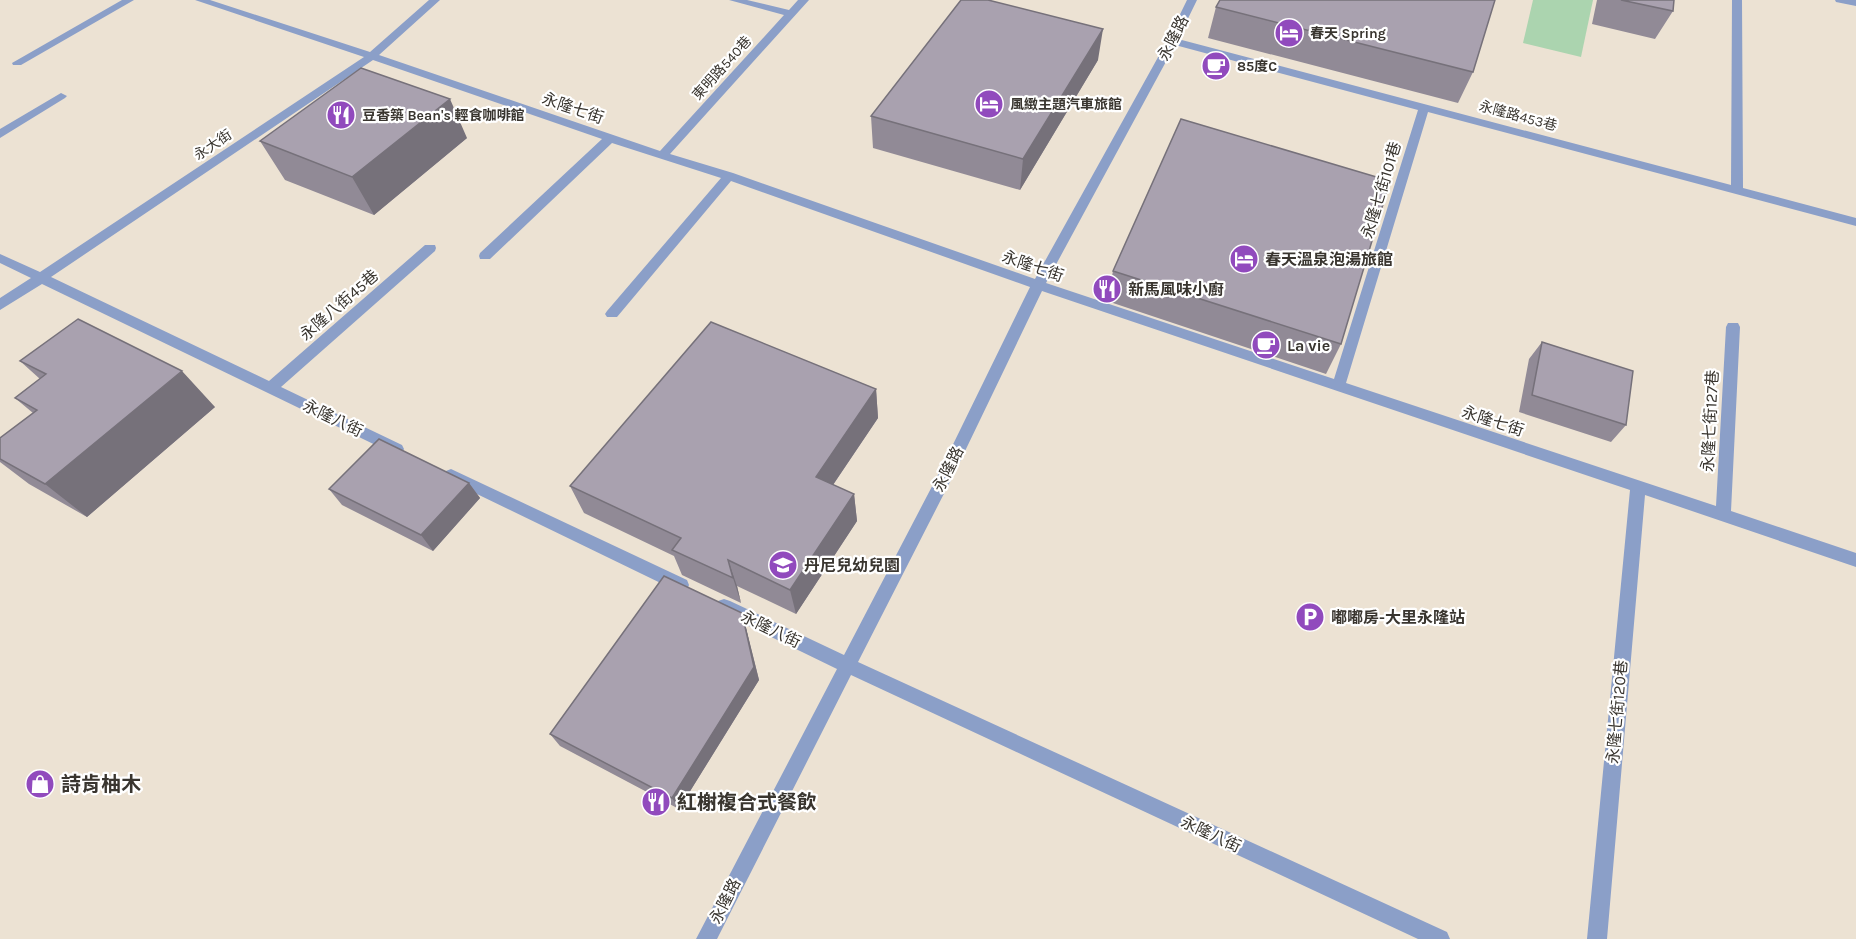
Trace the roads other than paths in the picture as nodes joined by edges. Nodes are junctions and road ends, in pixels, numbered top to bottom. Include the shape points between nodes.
1 (129, 0) edge
2 (200, 0) edge
3 (435, 0) edge
4 (734, 0) edge
5 (804, 0) edge
6 (1192, 0) edge
7 (1737, 0) edge
8 (1840, 0) edge
9 (1856, 3) edge
10 (792, 14) junction
11 (1173, 41) junction
12 (372, 56) junction
13 (17, 63) dead end
14 (61, 96) dead end
15 (1424, 106) junction
16 (0, 134) edge
17 (610, 138) junction
18 (662, 156) junction
19 (729, 176) junction
20 (1737, 190) junction
21 (1856, 222) edge
22 (430, 248) dead end
23 (485, 255) dead end
24 (0, 258) edge
25 (41, 279) junction
26 (1038, 285) junction
27 (0, 305) edge
28 (612, 314) dead end
29 (1733, 327) dead end
30 (1338, 387) junction
31 (271, 388) junction
32 (410, 454) edge
33 (442, 470) edge
34 (1638, 486) junction
35 (1723, 516) junction
36 (1856, 560) edge
37 (847, 665) junction
38 (706, 939) edge
39 (1440, 939) edge
40 (1597, 939) edge

1 - 13 street
2 - 12 street, 永隆七街
3 - 12 street, 永大街
4 - 10 street
5 - 10 street, 東明路540巷
6 - 11 street, 永隆路
7 - 20 street
8 - 9 street
10 - 18 street, 東明路540巷
11 - 15 street, 永隆路453巷
11 - 26 street, 永隆路
12 - 17 street, 永隆七街
12 - 25 street, 永大街
14 - 16 street
15 - 20 street, 永隆路453巷
15 - 30 street, 永隆七街101巷
17 - 18 street, 永隆七街
17 - 23 street
18 - 19 street, 永隆七街
19 - 26 street, 永隆七街
19 - 28 street
20 - 21 street, 永隆路453巷
22 - 31 street, 永隆八街45巷
24 - 25 street, 永隆八街
25 - 27 street, 永大街
25 - 31 street, 永隆八街
26 - 30 street, 永隆七街
26 - 37 street, 永隆路
29 - 35 street, 永隆七街127巷
30 - 34 street, 永隆七街
31 - 32 street, 永隆八街
33 - 37 street, 永隆八街
34 - 35 street, 永隆七街
34 - 40 street, 永隆七街120巷
35 - 36 street, 永隆七街
37 - 38 street, 永隆路
37 - 39 street, 永隆八街

